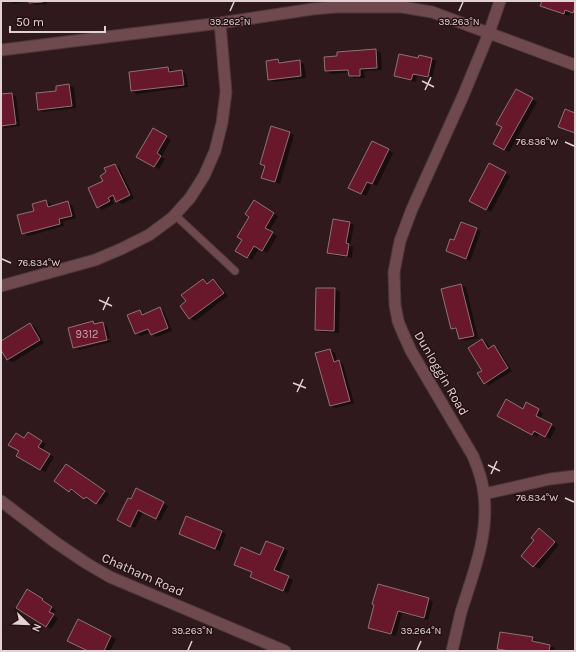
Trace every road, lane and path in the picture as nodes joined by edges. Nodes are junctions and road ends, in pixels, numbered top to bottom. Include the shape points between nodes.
1 (500, 1) edge
2 (220, 23) junction
3 (490, 33) junction
4 (1, 50) edge
5 (575, 65) edge
6 (175, 215) junction
7 (235, 271) dead end
8 (1, 286) edge
9 (575, 476) edge
10 (484, 494) junction
11 (1, 501) edge
12 (285, 651) edge
13 (452, 651) edge

1 - 3 street, Dunloggin Road
2 - 3 street via 336,7 402,7 432,12
2 - 4 street
2 - 6 street via 226,92 222,123 215,151 204,176
3 - 5 street
3 - 10 street, Dunloggin Road via 412,209 400,241 394,272 395,305 402,331 411,351 473,456
6 - 7 lane
6 - 8 street via 149,235 95,260
9 - 10 street
10 - 13 street, Dunloggin Road via 482,544
11 - 12 street, Chatham Road via 55,542 110,577

